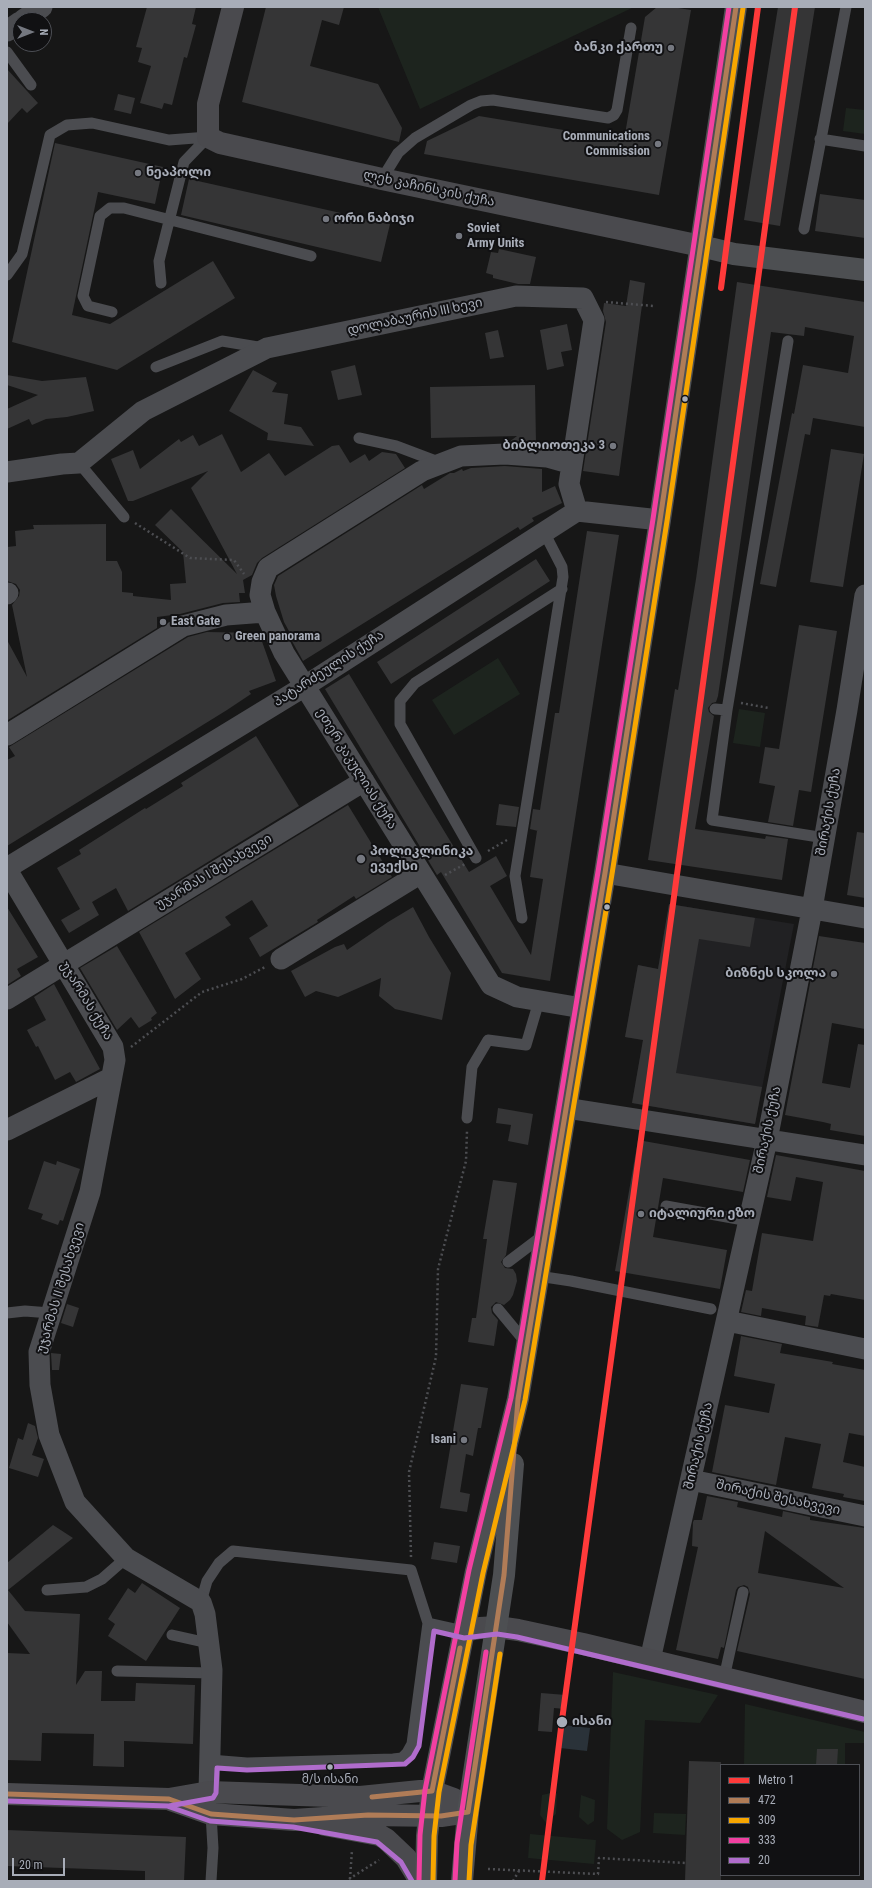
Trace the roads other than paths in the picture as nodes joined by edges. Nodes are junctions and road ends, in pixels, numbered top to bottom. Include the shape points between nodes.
1 (233, 7) edge
2 (736, 7) edge
3 (846, 7) edge
4 (631, 28) dead end
5 (7, 52) edge
6 (31, 85) dead end
7 (208, 137) junction
8 (820, 139) junction
9 (865, 146) edge
10 (382, 180) junction
11 (169, 220) junction
12 (804, 229) dead end
13 (701, 246) junction
14 (311, 256) dead end
15 (865, 270) edge
16 (7, 275) edge
17 (162, 283) dead end
18 (112, 312) dead end
19 (788, 341) dead end
20 (267, 348) junction
21 (156, 366) dead end
22 (359, 438) dead end
23 (442, 463) junction
24 (71, 464) junction
25 (572, 464) junction
26 (7, 472) edge
27 (576, 511) junction
28 (124, 517) road end
29 (660, 520) junction
30 (544, 532) junction
31 (562, 589) junction
32 (865, 595) edge
33 (262, 604) junction
34 (304, 686) junction
35 (715, 709) dead end
36 (727, 710) junction
37 (856, 711) edge
38 (7, 735) edge
39 (364, 781) junction
40 (825, 838) junction
41 (476, 858) dead end
42 (7, 869) edge
43 (421, 873) junction
44 (605, 873) junction
45 (812, 909) junction
46 (522, 918) dead end
47 (865, 918) edge
48 (281, 959) road end
49 (63, 964) junction
50 (7, 999) edge
51 (539, 1001) junction
52 (582, 1008) junction
53 (113, 1069) junction
54 (566, 1108) junction
55 (467, 1118) road end
56 (7, 1130) edge
57 (767, 1140) junction
58 (865, 1155) edge
59 (666, 1206) dead end
60 (749, 1221) junction
61 (545, 1234) junction
62 (508, 1262) dead end
63 (538, 1276) junction
64 (498, 1309) dead end
65 (7, 1313) edge
66 (50, 1313) junction
67 (719, 1315) junction
68 (527, 1344) junction
69 (865, 1349) edge
70 (518, 1399) junction
71 (691, 1480) junction
72 (865, 1516) edge
73 (126, 1558) junction
74 (47, 1590) dead end
75 (743, 1592) dead end
76 (201, 1602) junction
77 (428, 1623) junction
78 (497, 1627) junction
79 (464, 1631) junction
80 (172, 1635) dead end
81 (208, 1643) junction
82 (650, 1660) junction
83 (116, 1671) dead end
84 (212, 1673) junction
85 (724, 1678) junction
86 (865, 1712) edge
87 (210, 1760) junction
88 (432, 1791) junction
89 (209, 1792) junction
90 (7, 1794) edge
91 (169, 1800) junction
92 (468, 1812) junction
93 (211, 1814) junction
94 (429, 1816) junction
95 (294, 1820) junction
96 (211, 1881) edge
97 (420, 1881) edge
98 (426, 1881) edge
99 (462, 1881) edge

1 - 7 main road via 208,104
2 - 13 main road
3 - 8 lane
4 - 10 lane via 614,115 608,118 493,100 481,101 415,138 398,153
5 - 6 lane
7 - 10 main road, ლეხ კაჩინსკის ქუჩა via 220,143
7 - 11 lane via 184,162
7 - 16 lane via 169,140 92,122 67,125 50,135 22,254
8 - 9 lane
8 - 12 lane
10 - 13 main road, ლეხ კაჩინსკის ქუჩა
11 - 14 lane
11 - 17 lane via 159,262
11 - 18 lane via 124,208 110,208 100,216 82,296 88,306
13 - 15 main road, ლეხ კაჩინსკის ქუჩა via 734,254
13 - 29 main road
19 - 36 lane
20 - 21 lane via 222,341
20 - 24 street, დოლაბაურის III ხევი via 143,411
20 - 25 street, დოლაბაურის III ხევი via 516,296 583,298 594,320
22 - 23 lane via 396,446
23 - 25 street via 461,456 505,454 547,457
23 - 33 street via 422,471 268,568 262,582
24 - 26 street
24 - 28 lane
25 - 27 street via 569,484
27 - 29 street
27 - 30 street, პატარძეულის ქუჩა
29 - 44 main road
30 - 31 lane via 562,567
30 - 34 street, პატარძეულის ქუჩა
31 - 41 lane via 415,683 400,701 400,724
31 - 46 lane via 515,876
32 - 37 street, შირაქის ქუჩა
33 - 34 street, ეთერ კაკულიას ქუჩა via 284,653
33 - 38 street via 183,626
34 - 39 street, ეთერ კაკულიას ქუჩა
34 - 42 street, პატარძეულის ქუჩა
35 - 36 lane
36 - 40 lane via 712,820
37 - 40 street, შირაქის ქუჩა
39 - 43 street, ეთერ კაკულიას ქუჩა
39 - 49 street, უჯარმას I შესახვევი
40 - 45 street, შირაქის ქუჩა
42 - 49 street, უჯარმას ქუჩა
43 - 48 street
43 - 51 street, ეთერ კაკულიას ქუჩა via 491,985 517,997
44 - 45 street
44 - 52 main road
45 - 47 street
45 - 57 street, შირაქის ქუჩა
49 - 50 street, უჯარმას I შესახვევი
49 - 53 street, უჯარმას ქუჩა via 113,1047
51 - 52 street, ეთერ კაკულიას ქუჩა
51 - 55 lane via 526,1045 488,1040 472,1067
52 - 54 main road
53 - 56 street
53 - 66 street, უჯარმას II შესახვევი via 90,1192
54 - 57 street
54 - 61 main road
57 - 58 street
57 - 60 street, შირაქის ქუჩა
59 - 60 lane
60 - 67 street, შირაქის ქუჩა
61 - 62 lane
61 - 63 main road
63 - 67 lane via 571,1281
63 - 68 main road
64 - 68 lane
65 - 66 lane
66 - 73 street, უჯარმას II შესახვევი via 39,1352 40,1385 49,1435 74,1502
67 - 69 street
67 - 71 street, შირაქის ქუჩა
68 - 70 main road
70 - 78 main road via 504,1575
70 - 79 main road
71 - 72 street, შირაქის შესახვევი
71 - 82 street, შირაქის ქუჩა
73 - 74 lane via 102,1579 86,1587
73 - 76 street, უჯარმას II შესახვევი
75 - 85 lane
76 - 77 lane via 207,1581 219,1563 233,1552 411,1570
76 - 81 street
77 - 79 lane
77 - 87 lane via 412,1744 402,1758 247,1763
78 - 79 main road
78 - 82 main road
78 - 92 main road
79 - 88 main road
80 - 81 lane
81 - 84 street
82 - 85 main road
83 - 84 lane
84 - 87 street
85 - 86 main road
87 - 89 street
88 - 89 main road via 360,1798
88 - 92 main road via 454,1799
88 - 94 main road
89 - 91 main road
90 - 91 main road
91 - 93 main road
92 - 94 main road
92 - 99 main road
93 - 95 main road
93 - 96 lane
94 - 95 main road via 368,1814
94 - 98 main road
95 - 97 main road via 379,1835 406,1858

